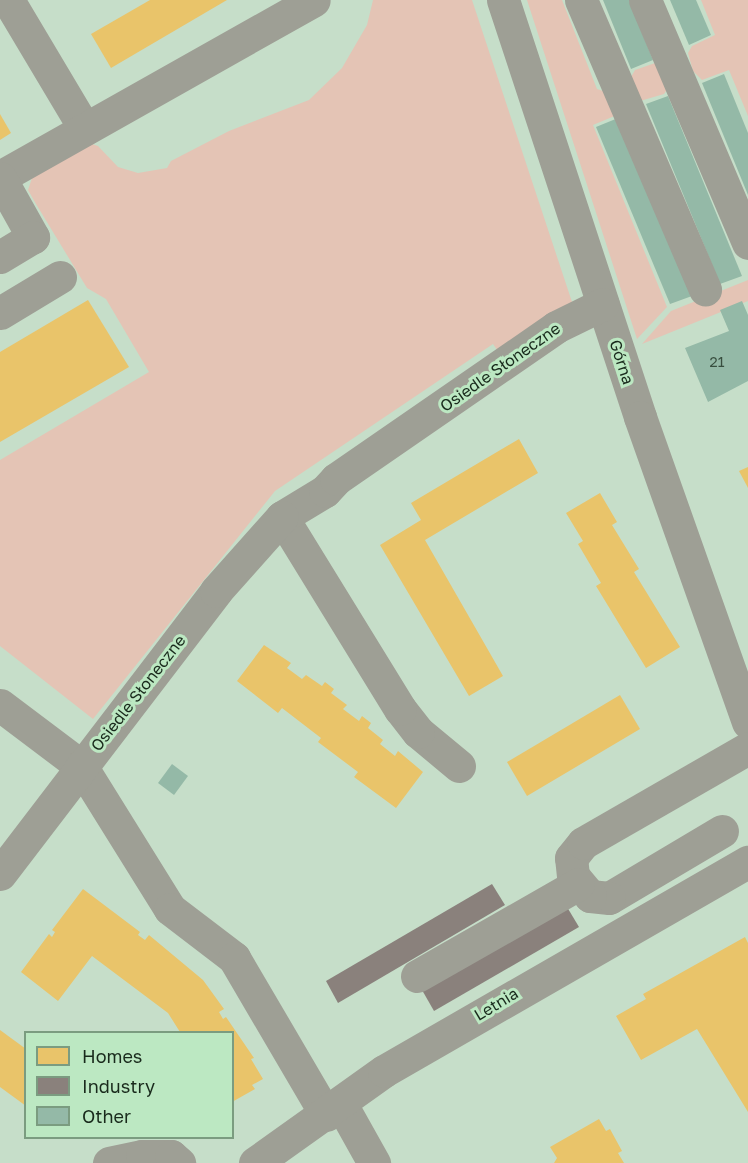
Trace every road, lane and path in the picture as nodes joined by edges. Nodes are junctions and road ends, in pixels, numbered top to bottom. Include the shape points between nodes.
1 (9, 0) edge
2 (314, 0) edge
3 (503, 0) edge
4 (581, 0) edge
5 (645, 0) edge
6 (85, 129) junction
7 (0, 177) edge
8 (748, 243) edge
9 (0, 256) edge
10 (60, 277) dead end
11 (705, 290) dead end
12 (603, 304) junction
13 (0, 313) edge
14 (282, 517) junction
15 (0, 705) edge
16 (748, 722) edge
17 (748, 748) edge
18 (81, 766) junction
19 (459, 766) dead end
20 (722, 831) dead end
21 (748, 862) edge
22 (0, 874) edge
23 (578, 884) junction
24 (417, 976) dead end
25 (333, 1110) junction
26 (109, 1163) edge
27 (179, 1163) edge
28 (255, 1163) edge
29 (374, 1163) edge

1 - 6 street
2 - 6 street
3 - 12 street, Górna
4 - 11 street
5 - 8 street
6 - 7 street
7 - 9 street via 33,237
10 - 13 street
12 - 14 street, Osiedle Słoneczne via 556,327 336,480 326,491
12 - 16 street, Górna
14 - 18 street, Osiedle Słoneczne via 216,591
14 - 19 street via 400,709 418,732
15 - 18 street
17 - 23 street via 583,843 571,858
18 - 22 street, Osiedle Słoneczne
18 - 25 street via 170,909 234,958
20 - 23 street via 609,898 590,896
21 - 25 street, Letnia via 404,1059
23 - 24 street
25 - 28 street, Letnia
25 - 29 street
26 - 27 street via 142,1156 171,1156

